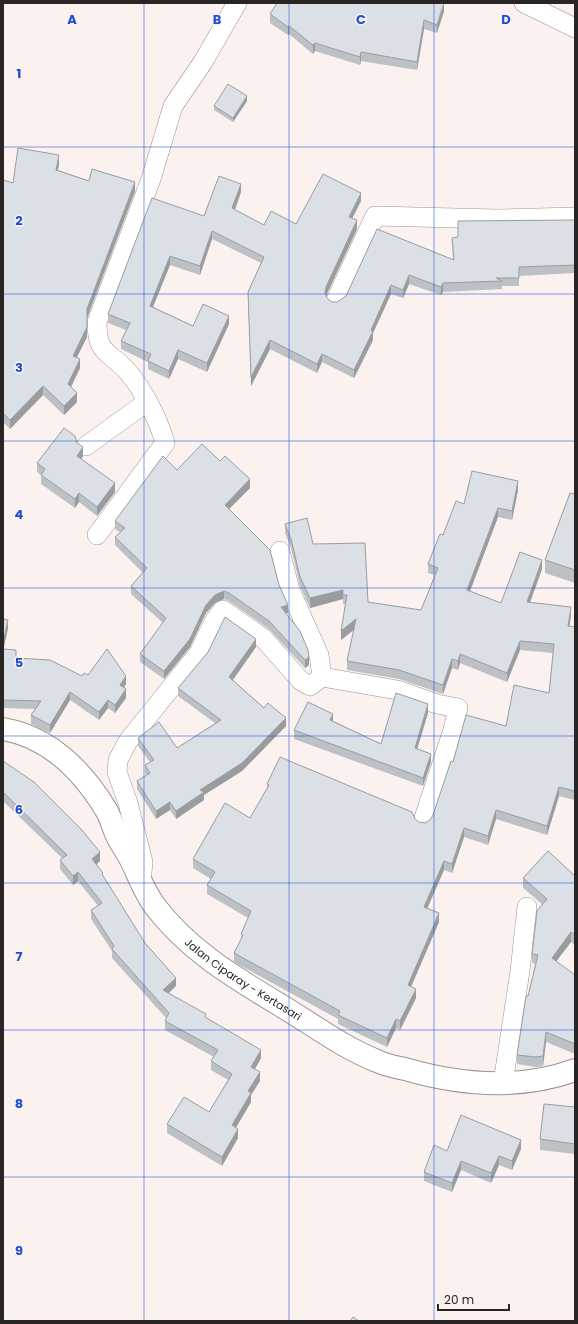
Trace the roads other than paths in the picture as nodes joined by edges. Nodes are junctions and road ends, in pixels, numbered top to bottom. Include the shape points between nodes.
1 (237, 3) edge
2 (524, 3) edge
3 (575, 28) edge
4 (575, 217) edge
5 (336, 300) edge
6 (147, 402) junction
7 (86, 446) dead end
8 (97, 535) dead end
9 (280, 551) dead end
10 (322, 677) junction
11 (3, 729) edge
12 (423, 821) edge
13 (141, 882) junction
14 (527, 907) dead end
15 (575, 1070) edge
16 (503, 1083) junction

1 - 6 street via 173,106 151,179 98,322 97,338 103,350 128,371
2 - 3 street
4 - 5 street via 497,219 376,216
6 - 7 street
6 - 8 street via 165,443
9 - 10 street via 290,590 319,655
10 - 12 street via 397,690 458,708
10 - 13 street via 310,686 301,680 262,638 223,610 215,620 199,653 128,741 118,760 117,772 143,862
11 - 13 main road, Jalan Ciparay - Kertasari via 30,737 54,750 76,768 106,809
13 - 16 main road, Jalan Ciparay - Kertasari via 152,903 167,921 204,956 235,979 334,1040 377,1062 428,1076 464,1083
14 - 16 street
15 - 16 main road, Jalan Ciparay - Kertasari via 534,1081

